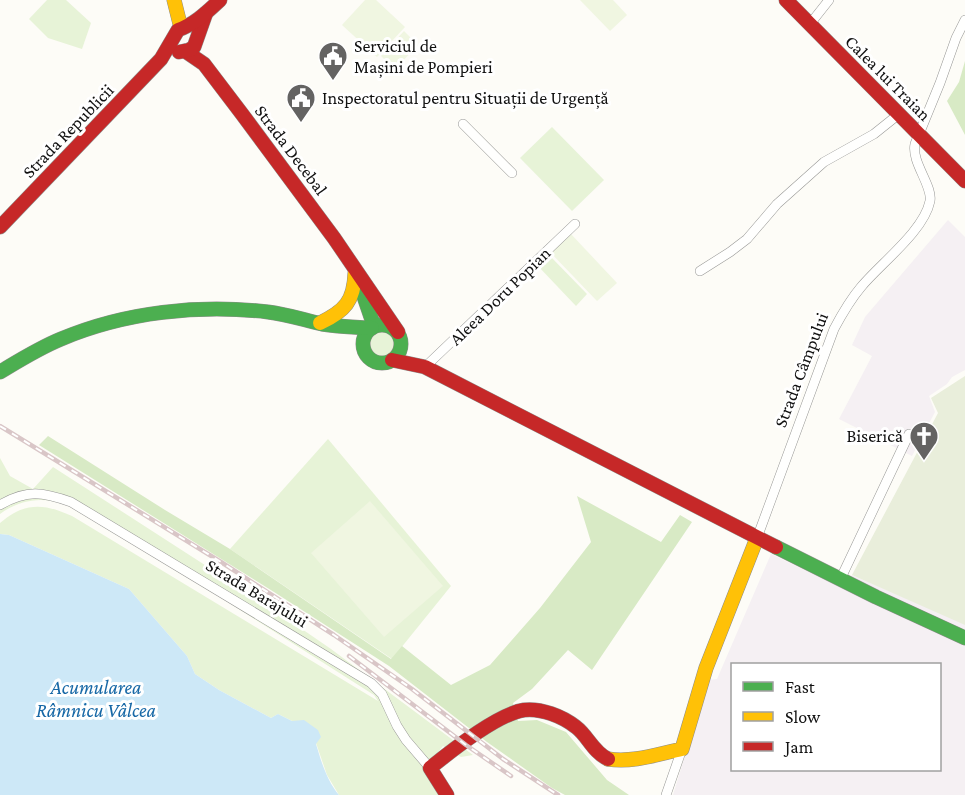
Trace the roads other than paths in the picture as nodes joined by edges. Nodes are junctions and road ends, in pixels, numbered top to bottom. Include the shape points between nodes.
1 (174, 0) edge
2 (786, 0) edge
3 (829, 0) edge
4 (219, 1) edge
5 (205, 6) edge
6 (965, 20) edge
7 (810, 24) junction
8 (185, 40) junction
9 (899, 114) junction
10 (463, 124) dead end
11 (919, 135) junction
12 (512, 173) dead end
13 (965, 181) edge
14 (575, 224) dead end
15 (0, 227) edge
16 (348, 259) junction
17 (700, 271) dead end
18 (355, 273) junction
19 (325, 324) junction
20 (373, 327) junction
21 (399, 336) junction
22 (365, 352) junction
23 (392, 360) junction
24 (425, 367) junction
25 (0, 372) edge
26 (909, 434) dead end
27 (0, 505) edge
28 (757, 538) junction
29 (840, 580) junction
30 (965, 638) edge
31 (682, 749) junction
32 (430, 768) junction
33 (447, 795) edge
34 (666, 795) edge

1 - 8 main road
2 - 7 main road, Calea lui Traian
3 - 7 street
4 - 5 main road
5 - 8 main road, Strada Republicii
6 - 11 street
7 - 9 main road, Calea lui Traian
8 - 15 main road, Strada Republicii
8 - 16 main road, Strada Decebal
9 - 11 main road, Calea lui Traian
9 - 17 street via 874,134 824,162 777,204 747,239
10 - 12 street
11 - 13 main road, Calea lui Traian
11 - 28 street, Strada Câmpului via 915,154 931,198 925,214 861,287 834,329
14 - 24 street, Aleea Doru Popian
16 - 18 main road, Strada Decebal
16 - 21 main road, Strada Decebal
18 - 19 main road via 349,303
18 - 20 main road, Strada Decebal
19 - 20 main road
19 - 22 main road
19 - 25 main road via 269,312 200,309 158,313 78,333
20 - 21 main road via 387,325
20 - 22 main road via 363,342
21 - 23 main road via 400,352
21 - 24 main road
22 - 23 main road via 375,362
23 - 24 main road
24 - 28 main road
26 - 29 street
27 - 32 street, Strada Barajului via 27,494 45,493 71,502 371,683 382,694 401,733
28 - 29 main road
28 - 31 main road via 706,668
29 - 30 main road
31 - 32 main road via 610,759 568,722 526,709 482,729
31 - 34 street
32 - 33 main road, Strada Barajului

